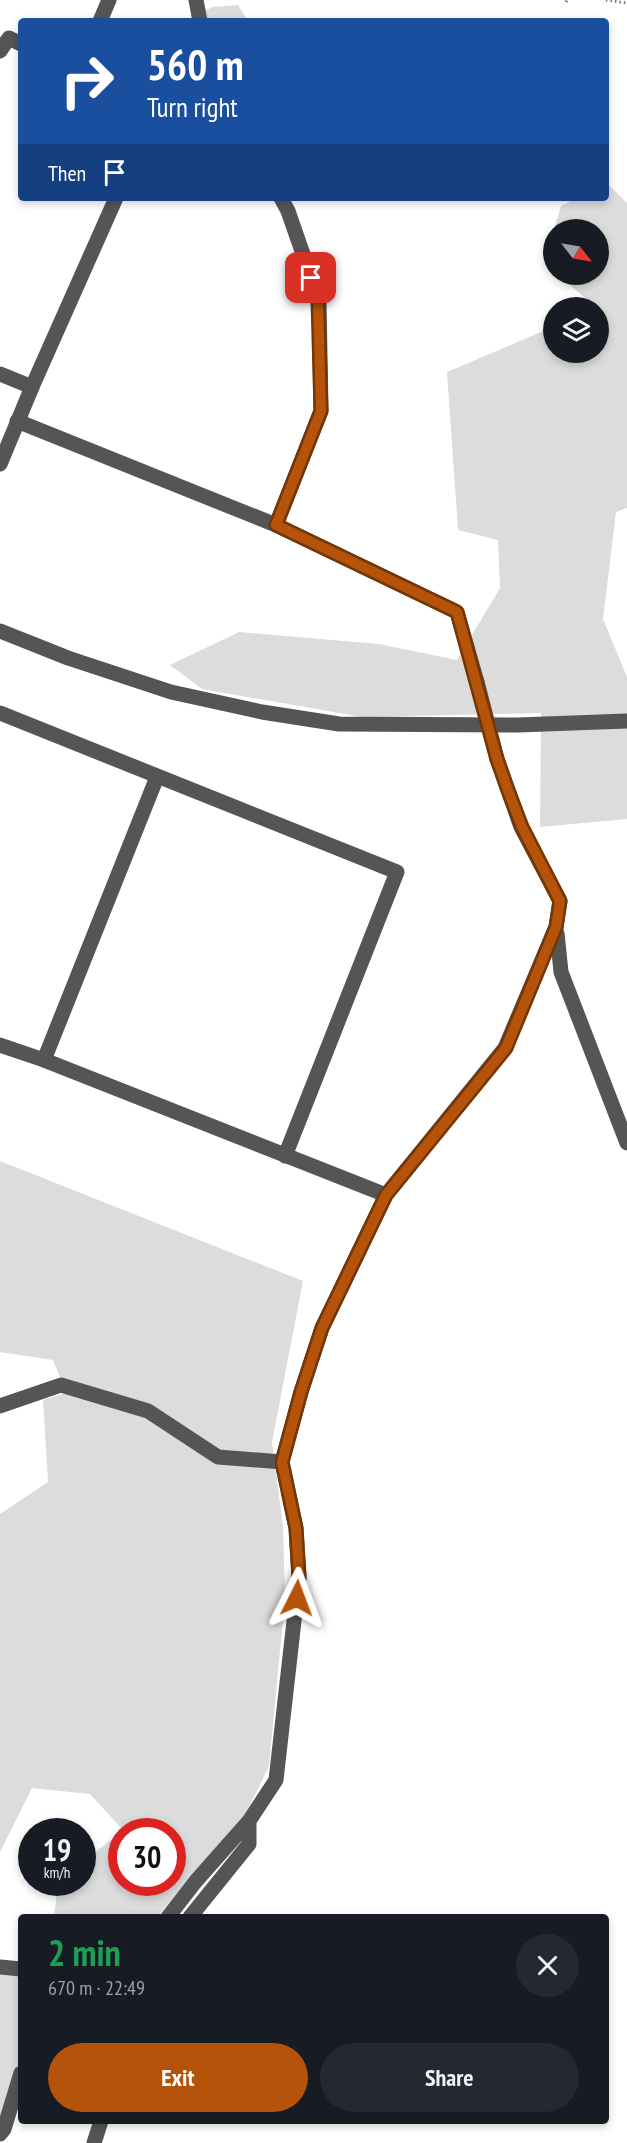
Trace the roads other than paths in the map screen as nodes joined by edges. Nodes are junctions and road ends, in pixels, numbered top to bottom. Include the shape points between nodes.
1 (109, 0) edge
2 (196, 0) edge
3 (101, 18) edge
4 (199, 18) edge
5 (18, 42) edge
6 (0, 51) edge
7 (115, 201) edge
8 (283, 201) edge
9 (0, 374) edge
10 (32, 387) junction
11 (17, 421) junction
12 (0, 464) edge
13 (276, 525) junction
14 (0, 631) edge
15 (0, 713) edge
16 (627, 721) edge
17 (158, 777) junction
18 (556, 927) junction
19 (0, 1045) edge
20 (44, 1060) junction
21 (627, 1143) edge
22 (285, 1156) junction
23 (386, 1195) junction
24 (0, 1406) edge
25 (282, 1462) junction
26 (249, 1821) junction
27 (170, 1914) edge
28 (192, 1914) edge
29 (0, 1967) edge
30 (18, 1969) edge
31 (18, 2083) edge
32 (100, 2124) edge
33 (0, 2134) edge
34 (94, 2143) edge

1 - 3 street
2 - 4 street
5 - 6 street via 9,38
7 - 10 street
8 - 13 street via 318,300 321,411
9 - 10 street
10 - 11 street
11 - 12 street
11 - 13 street
13 - 18 street, bridge via 457,612 497,759 522,827 560,901
14 - 16 street via 171,692 339,724
15 - 17 street
17 - 20 street
17 - 22 street via 397,872
18 - 21 street via 561,972
18 - 23 street via 506,1048
19 - 20 street
20 - 22 street
22 - 23 street
23 - 25 street via 322,1328
24 - 25 street via 61,1385 148,1411 219,1457
25 - 26 street via 296,1528 299,1577 276,1780
26 - 27 street
26 - 28 street via 249,1844
29 - 30 street
31 - 33 street
32 - 34 street

